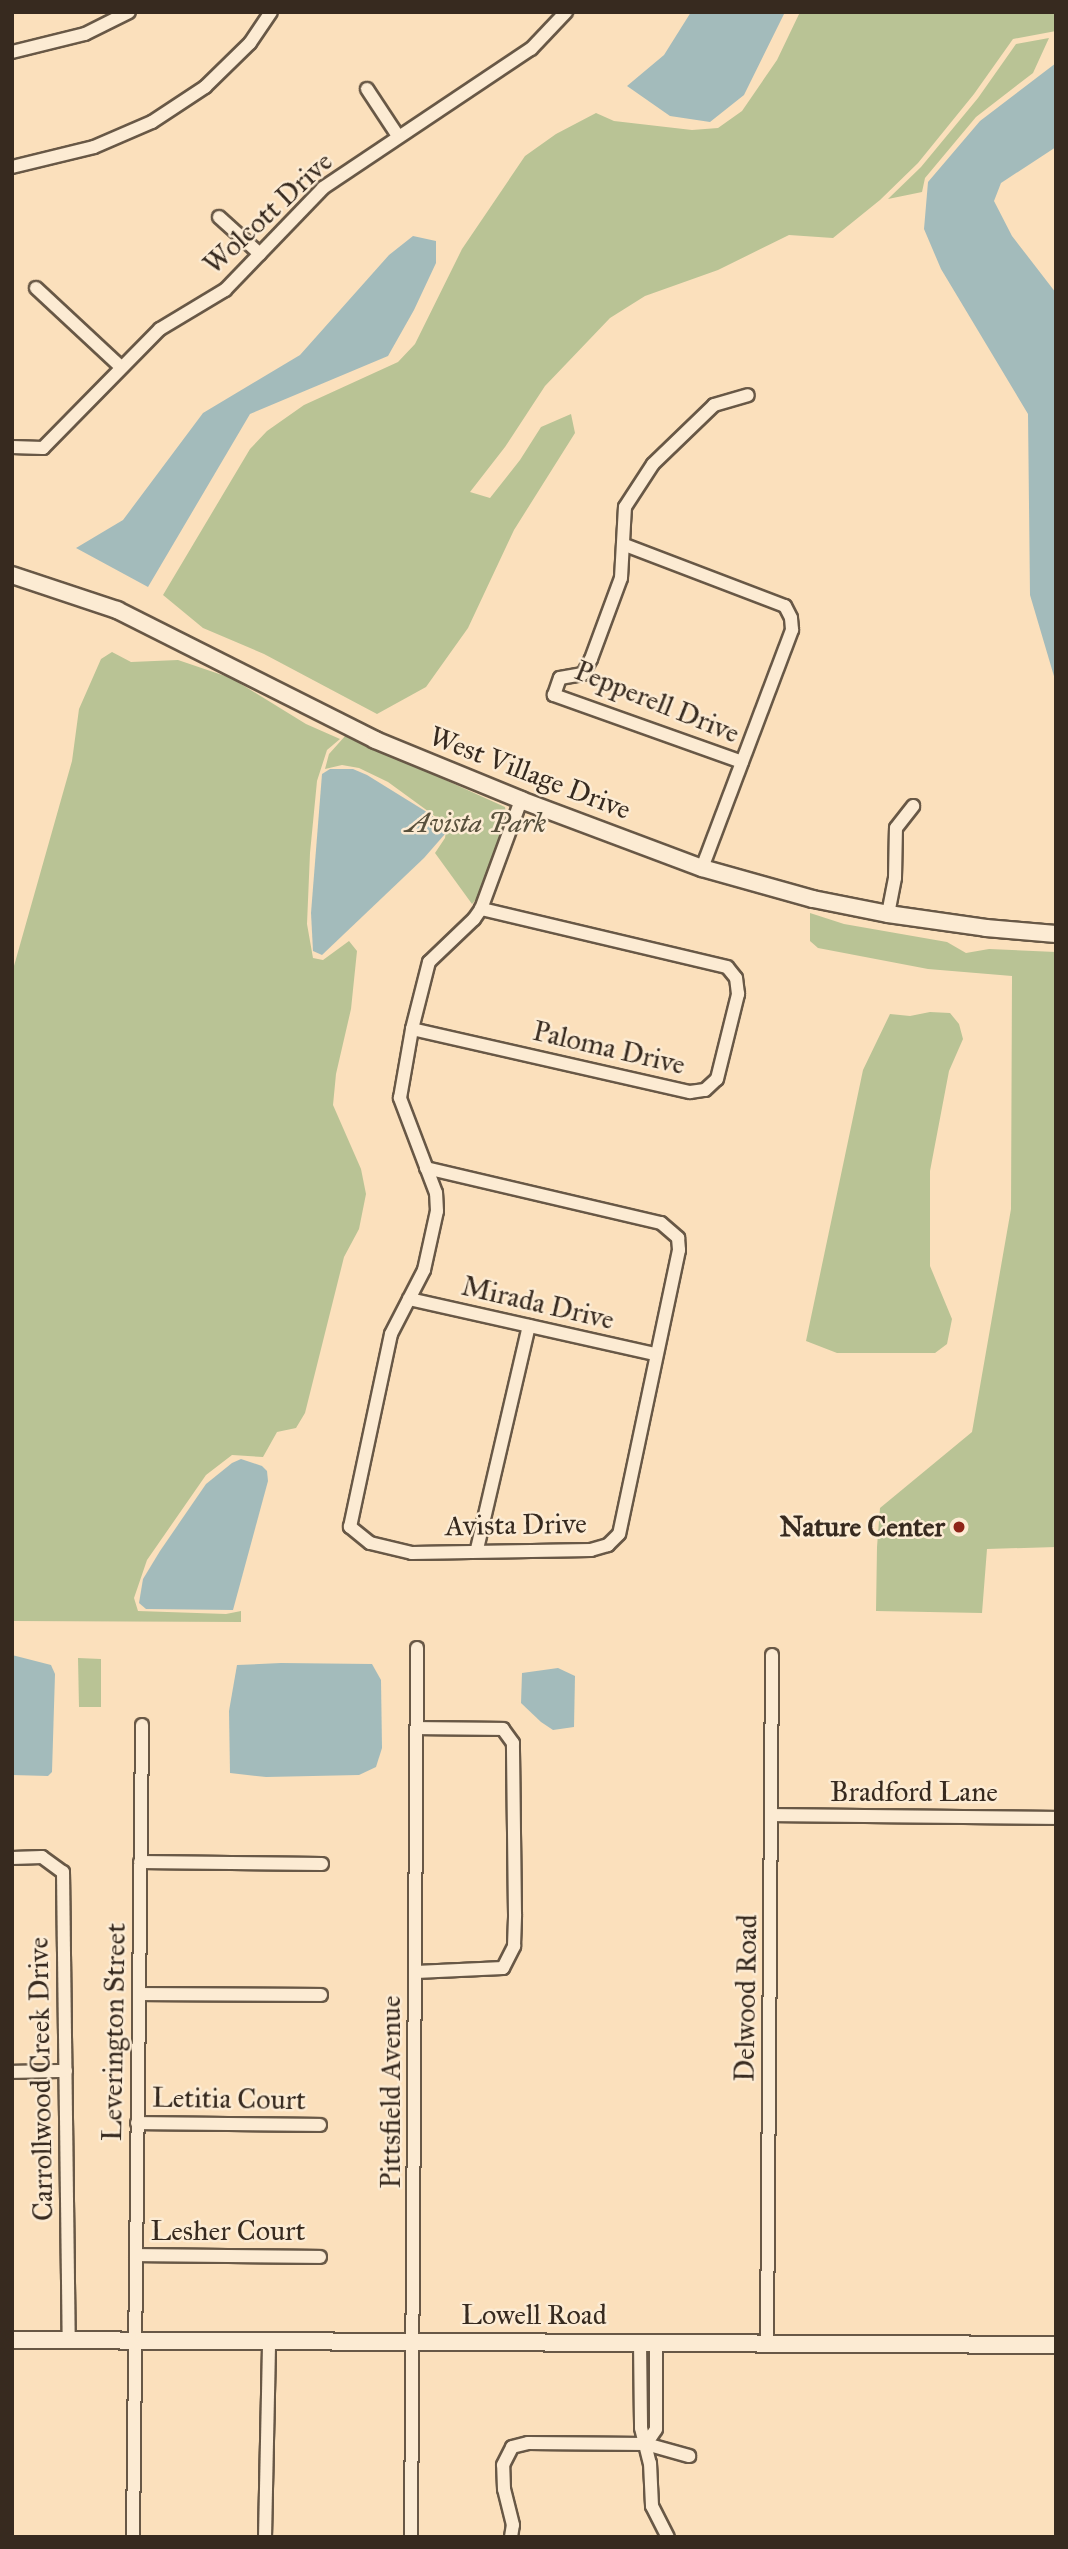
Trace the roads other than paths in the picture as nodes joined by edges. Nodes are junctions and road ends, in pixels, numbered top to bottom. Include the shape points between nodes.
1 (128, 12) edge
2 (271, 12) edge
3 (566, 12) edge
4 (12, 52) edge
5 (367, 89) dead end
6 (398, 136) junction
7 (12, 167) edge
8 (219, 217) dead end
9 (260, 254) junction
10 (36, 288) dead end
11 (121, 367) junction
12 (748, 395) dead end
13 (12, 447) edge
14 (625, 545) junction
15 (12, 575) edge
16 (742, 762) junction
17 (521, 800) junction
18 (913, 806) dead end
19 (702, 868) junction
20 (481, 909) junction
21 (888, 914) junction
22 (1056, 934) edge
23 (412, 1029) junction
24 (426, 1168) junction
25 (409, 1299) junction
26 (529, 1326) junction
27 (655, 1354) junction
28 (477, 1549) junction
29 (417, 1648) dead end
30 (772, 1655) dead end
31 (142, 1725) dead end
32 (417, 1728) junction
33 (772, 1815) junction
34 (1056, 1818) edge
35 (12, 1858) edge
36 (140, 1862) junction
37 (322, 1864) dead end
38 (416, 1972) junction
39 (139, 1994) junction
40 (321, 1995) dead end
41 (66, 2071) junction
42 (12, 2072) edge
43 (138, 2123) junction
44 (320, 2125) dead end
45 (136, 2255) junction
46 (320, 2257) dead end
47 (12, 2340) edge
48 (69, 2340) junction
49 (133, 2340) junction
50 (269, 2341) junction
51 (414, 2341) junction
52 (648, 2342) junction
53 (767, 2342) junction
54 (1056, 2345) edge
55 (646, 2444) junction
56 (689, 2456) dead end
57 (133, 2537) edge
58 (265, 2537) edge
59 (411, 2537) edge
60 (511, 2537) edge
61 (668, 2537) edge

1 - 4 street via 85,34
2 - 7 street via 250,43 205,87 152,122 94,147
3 - 6 street, Wolcott Drive via 531,49
5 - 6 street
6 - 9 street, Wolcott Drive via 323,188
8 - 9 street
9 - 11 street, Wolcott Drive via 225,290 160,329
10 - 11 street
11 - 13 street, Wolcott Drive via 43,448
12 - 14 street, Pepperell Drive via 714,405 653,464 625,508
14 - 16 street via 785,606 792,630
14 - 16 street, Pepperell Drive via 621,578 591,659 583,674 560,678 554,695
15 - 17 street, West Village Drive via 117,610 375,740
16 - 19 street
17 - 19 street, West Village Drive
17 - 20 street, Avista Drive
18 - 21 street via 896,828 895,878
19 - 21 street, West Village Drive
20 - 23 street, Avista Drive via 429,961
20 - 23 street, Paloma Drive via 727,967 736,978 738,994 717,1079 705,1090 690,1092
21 - 22 street, West Village Drive
23 - 24 street, Avista Drive via 400,1098
24 - 25 street, Avista Drive via 437,1211 424,1270
24 - 27 street, Avista Drive via 661,1223 678,1238 679,1250
25 - 26 street, Mirada Drive
25 - 28 street, Avista Drive via 391,1334 350,1527 370,1543 412,1553
26 - 27 street, Mirada Drive
26 - 28 street
27 - 28 street, Avista Drive via 618,1534 613,1540 591,1550
29 - 32 street, Pittsfield Avenue
30 - 33 street, Delwood Road
31 - 36 street, Leverington Street
32 - 38 street, Pittsfield Avenue
32 - 38 street via 503,1729 513,1743 515,1914 514,1945 503,1968
33 - 34 street, Bradford Lane
33 - 53 street, Delwood Road
35 - 41 street, Carrollwood Creek Drive via 42,1857 63,1872
36 - 37 street
36 - 39 street, Leverington Street
38 - 51 street, Pittsfield Avenue
39 - 40 street
39 - 43 street, Leverington Street
41 - 42 street
41 - 48 street, Carrollwood Creek Drive
43 - 44 street, Letitia Court
43 - 45 street, Leverington Street
45 - 46 street, Lesher Court
45 - 49 street, Leverington Street
47 - 48 street, Lowell Road
48 - 49 street, Lowell Road
49 - 50 street, Lowell Road
49 - 57 street, Leverington Street
50 - 51 street, Lowell Road
50 - 58 street
51 - 52 street, Lowell Road
51 - 59 street, Pittsfield Avenue
52 - 53 street, Lowell Road
52 - 55 street via 656,2429
53 - 54 street, Lowell Road
55 - 56 street
55 - 60 street via 528,2443 512,2447 503,2465
55 - 61 street via 652,2506

